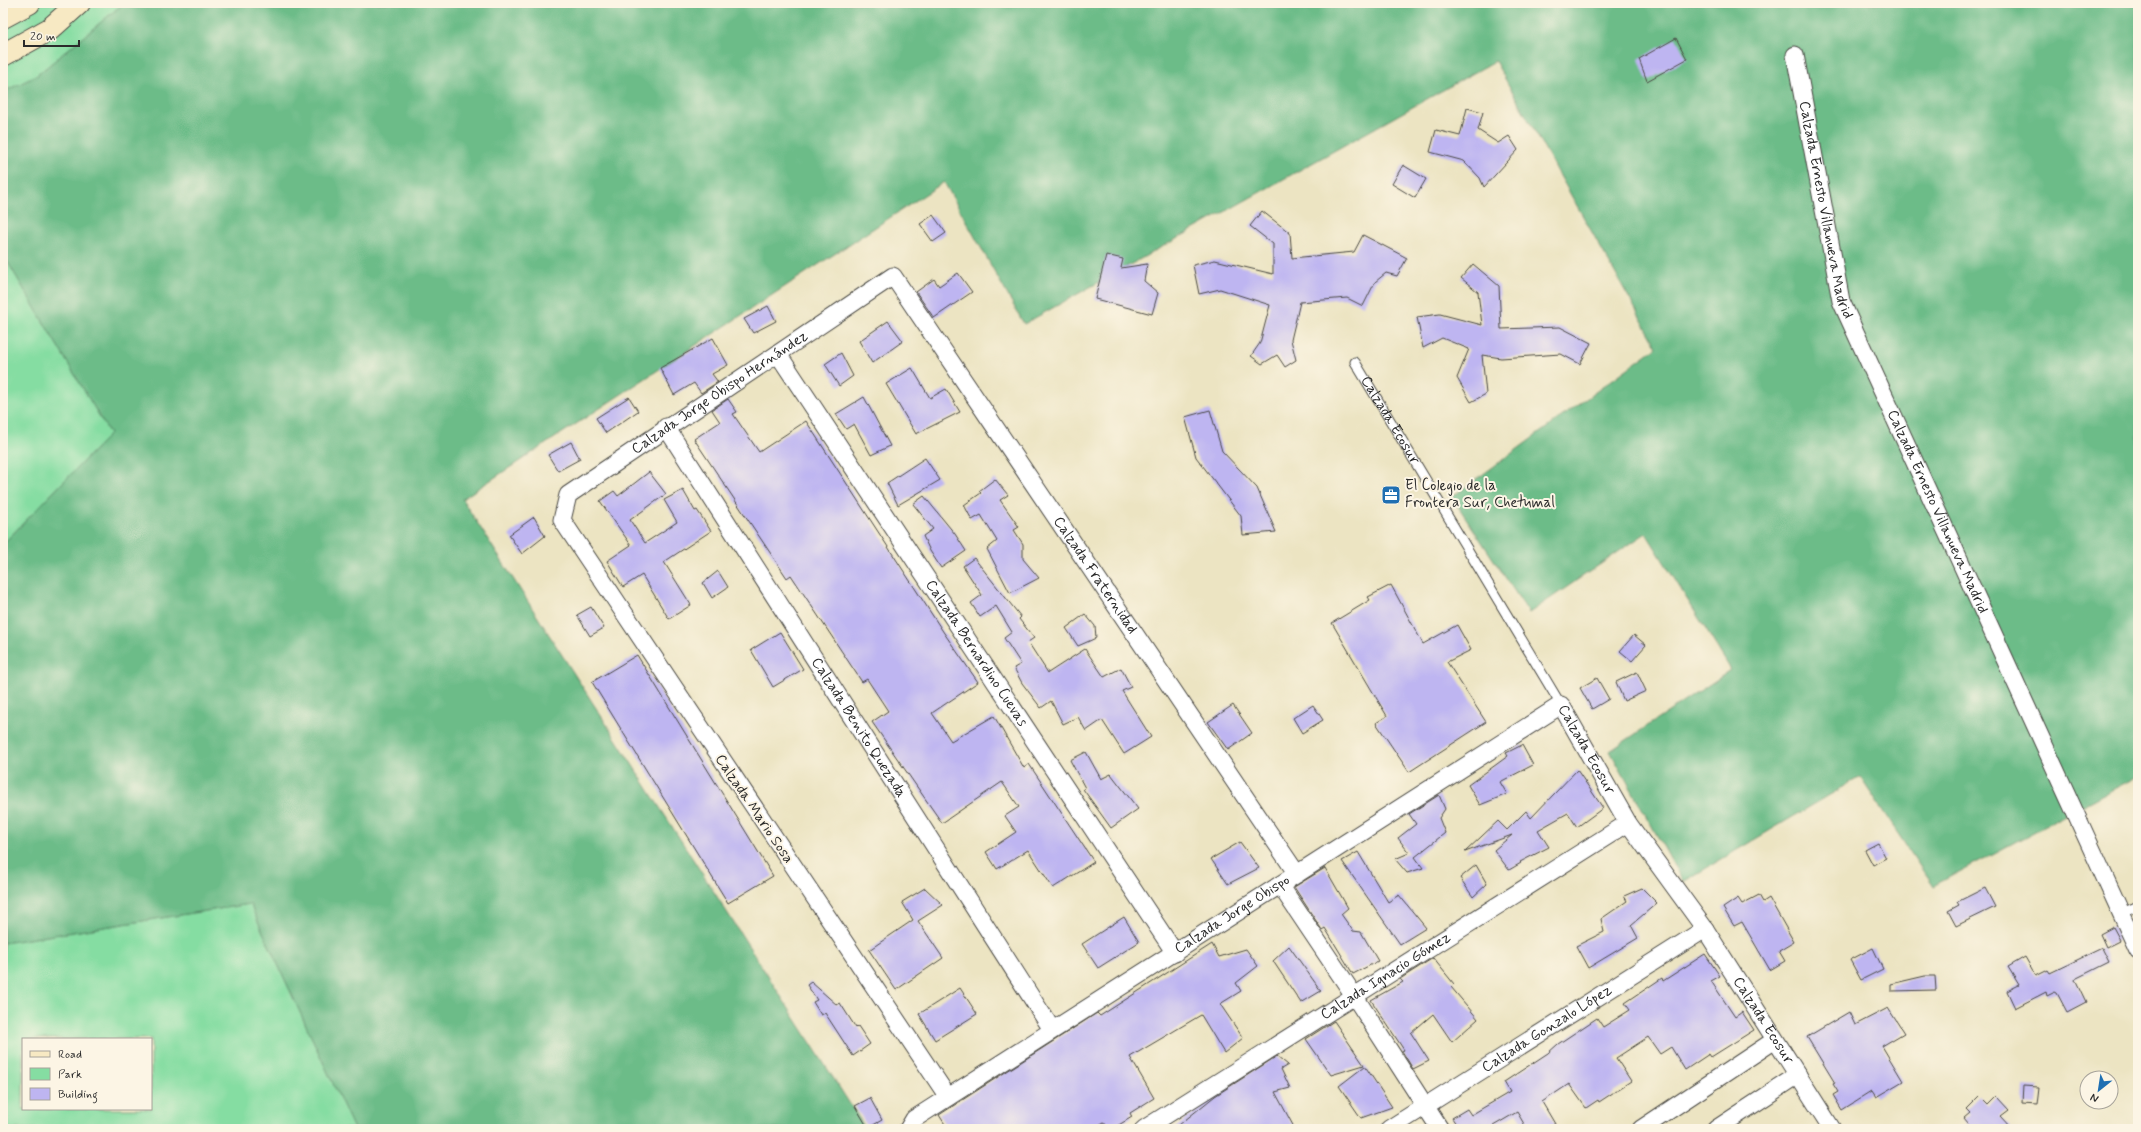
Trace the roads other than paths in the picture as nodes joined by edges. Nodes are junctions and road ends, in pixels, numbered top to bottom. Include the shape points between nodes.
1 (29, 3) edge
2 (79, 3) edge
3 (3, 17) edge
4 (3, 55) edge
5 (1795, 55) dead end
6 (893, 276) joint
7 (778, 354) junction
8 (1355, 362) dead end
9 (666, 428) junction
10 (562, 520) joint
11 (1561, 705) junction
12 (1628, 823) junction
13 (1297, 874) junction
14 (1280, 886) junction
15 (2138, 906) edge
16 (2122, 913) junction
17 (1705, 929) junction
18 (2138, 950) edge
19 (1175, 952) junction
20 (1355, 996) junction
21 (1051, 1028) junction
22 (1775, 1040) junction
23 (1798, 1076) junction
24 (948, 1097) junction
25 (1426, 1106) junction
26 (908, 1129) edge
27 (1144, 1129) edge
28 (1389, 1129) edge
29 (1440, 1129) edge
30 (1641, 1129) edge
31 (1716, 1129) edge
32 (1832, 1129) edge

1 - 3 main road
2 - 4 main road via 50,29
5 - 16 street, Calzada Ernesto Villanueva Madrid via 1841,301
6 - 7 street, Calzada Jorge Obispo Hernández
6 - 13 street, Calzada Fraternidad
7 - 9 street, Calzada Jorge Obispo Hernández
7 - 19 street, Calzada Bernardino Cuevas
8 - 11 lane, Calzada Ecosur
9 - 10 street, Calzada Jorge Obispo Hernández via 568,495
9 - 21 street, Calzada Benito Quezada
10 - 24 street, Calzada Mario Sosa
11 - 12 street, Calzada Ecosur
11 - 13 street, Calzada Jorge Obispo
12 - 17 street, Calzada Ecosur
12 - 20 street, Calzada Ignacio Gómez
13 - 14 street, Calzada Jorge Obispo
14 - 19 street, Calzada Jorge Obispo
14 - 20 street
15 - 16 lane
16 - 18 street, Calzada Ernesto Villanueva Madrid
17 - 22 street, Calzada Ecosur
17 - 25 street, Calzada Gonzalo López
19 - 21 street, Calzada Jorge Obispo
20 - 25 street
20 - 27 street, Calzada Ignacio Gómez
21 - 24 street, Calzada Jorge Obispo
22 - 23 street, Calzada Ecosur
22 - 30 street
23 - 31 street
23 - 32 street, Calzada Ecosur
24 - 26 street, Calzada Jorge Obispo via 914,1119
25 - 28 street, Calzada Gonzalo López
25 - 29 street

